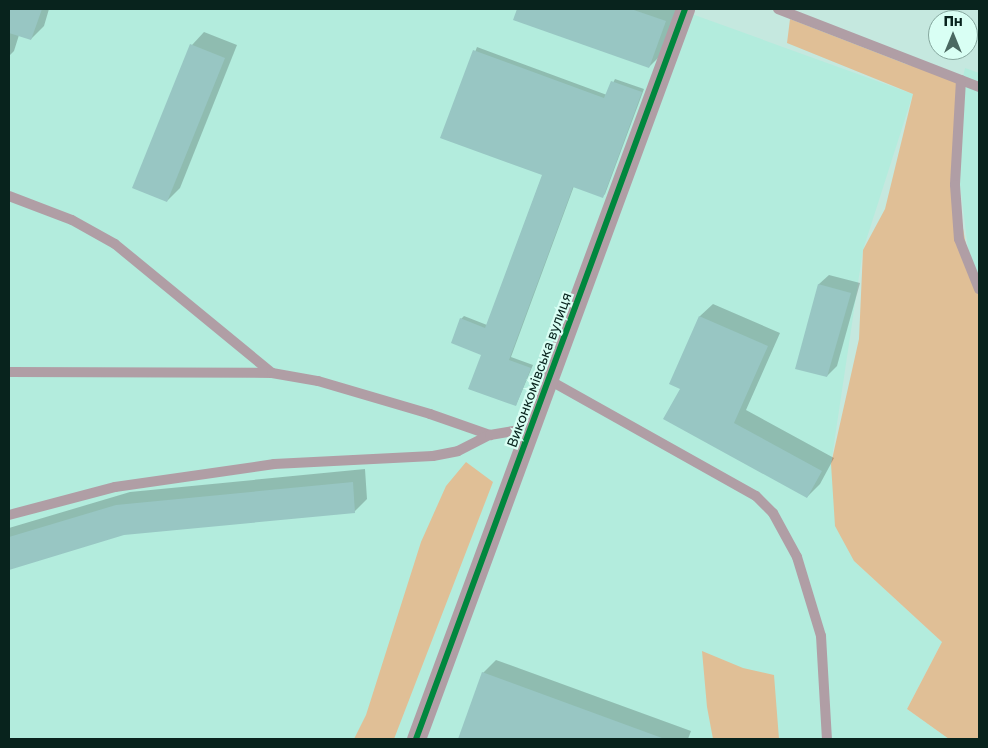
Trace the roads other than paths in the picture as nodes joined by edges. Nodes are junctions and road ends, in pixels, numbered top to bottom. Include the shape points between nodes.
1 (685, 9) edge
2 (778, 9) edge
3 (961, 80) junction
4 (979, 87) edge
5 (9, 196) edge
6 (979, 289) edge
7 (9, 372) edge
8 (272, 373) junction
9 (549, 380) junction
10 (531, 428) junction
11 (490, 435) junction
12 (9, 515) edge
13 (416, 739) edge
14 (827, 739) edge

1 - 9 street, Виконкомівська вулиця
2 - 3 lane
3 - 4 lane
3 - 6 lane via 955,185 959,239
5 - 8 lane via 72,220 116,244
7 - 8 lane
8 - 11 lane via 318,381
9 - 10 street, Виконкомівська вулиця
9 - 14 lane via 756,496 773,513 797,557 821,636
10 - 11 lane
10 - 13 street, Виконкомівська вулиця
11 - 12 lane via 458,451 433,456 274,464 116,487

